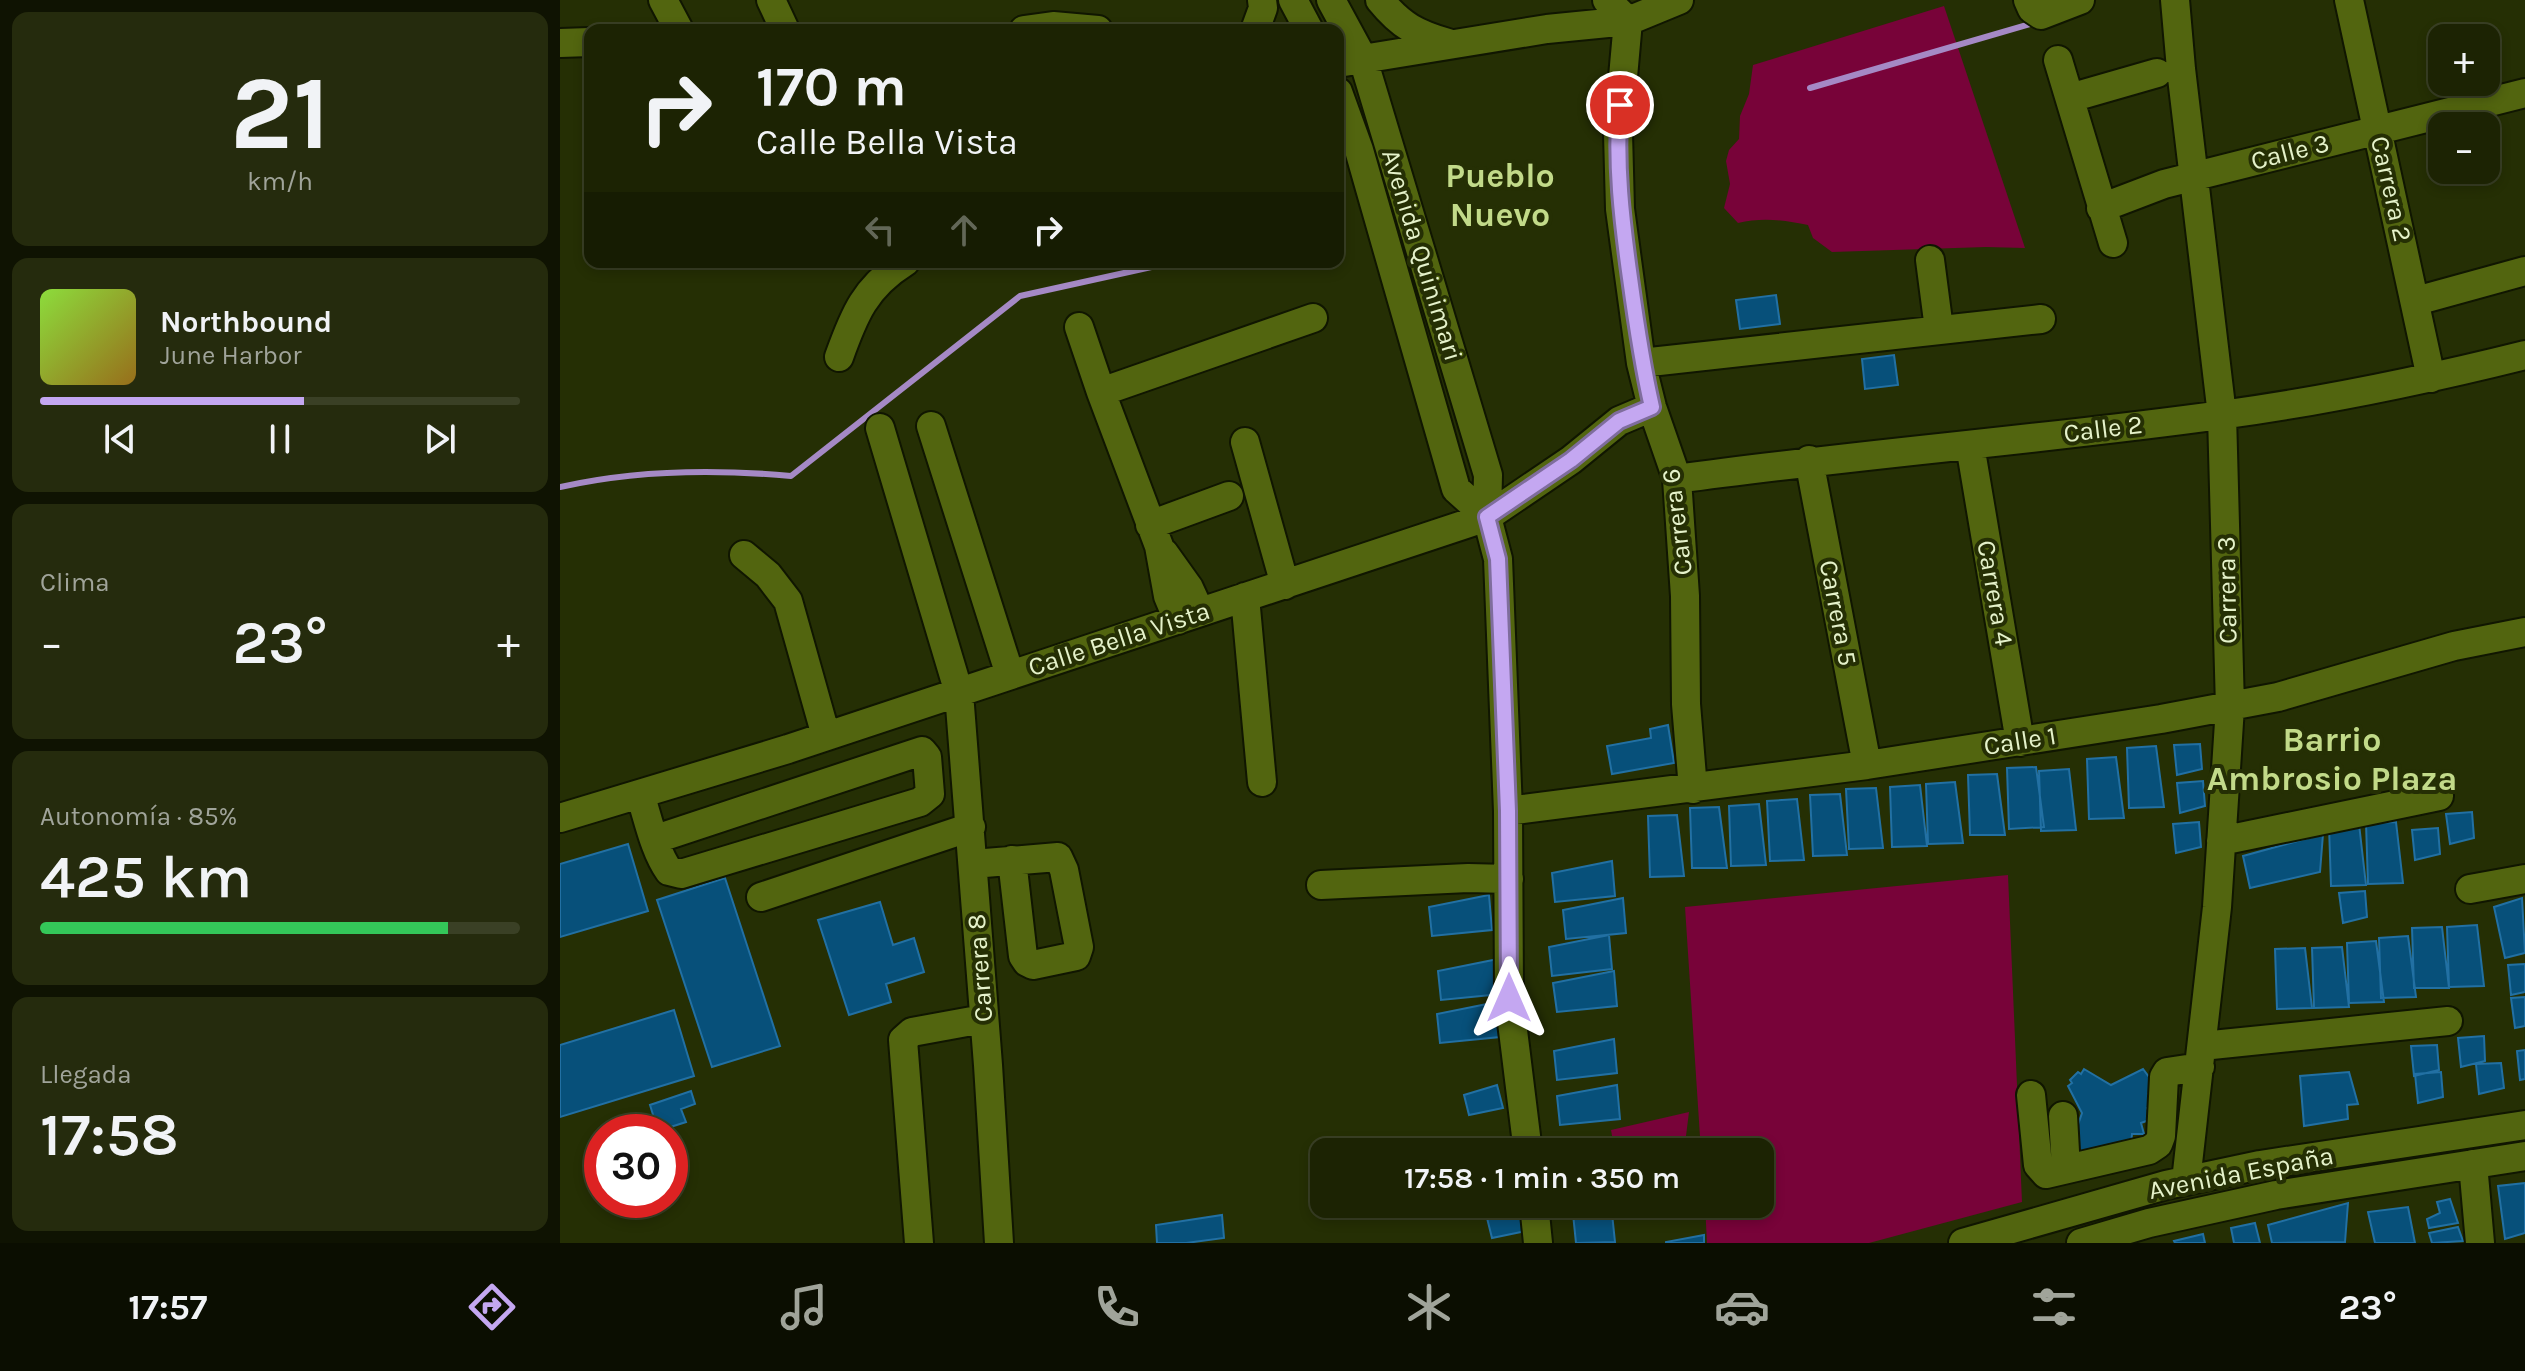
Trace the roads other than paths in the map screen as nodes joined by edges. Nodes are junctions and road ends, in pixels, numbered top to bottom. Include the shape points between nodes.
1 (663, 0) edge
2 (771, 0) edge
3 (1262, 0) edge
4 (1293, 0) edge
5 (1331, 0) edge
6 (1380, 0) edge
7 (1607, 0) edge
8 (1679, 0) edge
9 (2028, 0) edge
10 (2080, 0) edge
11 (2175, 0) edge
12 (2349, 0) edge
13 (1628, 21) junction
14 (676, 24) edge
15 (782, 24) edge
16 (1257, 24) edge
17 (1306, 24) edge
18 (1338, 24) edge
19 (584, 42) edge
20 (1344, 42) edge
21 (560, 43) edge
22 (1453, 44) junction
23 (2058, 60) dead end
24 (1350, 61) edge
25 (2157, 73) dead end
26 (2525, 93) edge
27 (2070, 98) junction
28 (1344, 109) edge
29 (2377, 130) junction
30 (2194, 176) junction
31 (2101, 208) junction
32 (2113, 243) dead end
33 (1930, 260) dead end
34 (895, 268) edge
35 (2525, 271) edge
36 (2416, 301) junction
37 (1313, 318) dead end
38 (2041, 319) dead end
39 (1079, 327) dead end
40 (1939, 329) junction
41 (2525, 355) edge
42 (839, 357) dead end
43 (1641, 363) junction
44 (2431, 378) junction
45 (1101, 392) junction
46 (1652, 407) junction
47 (2222, 415) junction
48 (931, 426) dead end
49 (880, 428) dead end
50 (1245, 442) dead end
51 (1970, 445) junction
52 (1809, 460) junction
53 (1677, 479) junction
54 (1229, 496) dead end
55 (1487, 517) junction
56 (1155, 536) junction
57 (744, 555) dead end
58 (1285, 585) junction
59 (1245, 597) junction
60 (1189, 616) junction
61 (2525, 632) edge
62 (1010, 675) junction
63 (959, 693) junction
64 (2230, 707) junction
65 (826, 736) junction
66 (2020, 742) junction
67 (1867, 765) junction
68 (1262, 782) dead end
69 (1693, 789) junction
70 (640, 794) junction
71 (2439, 796) dead end
72 (1508, 811) junction
73 (560, 818) edge
74 (971, 827) junction
75 (656, 839) junction
76 (2221, 841) junction
77 (1012, 860) dead end
78 (973, 864) junction
79 (1509, 879) junction
80 (2525, 879) edge
81 (1321, 885) dead end
82 (2470, 889) dead end
83 (761, 897) dead end
84 (983, 1019) junction
85 (2448, 1021) dead end
86 (2201, 1056) junction
87 (2031, 1095) dead end
88 (2063, 1116) dead end
89 (2525, 1125) edge
90 (1526, 1138) edge
91 (2525, 1156) edge
92 (2473, 1164) junction
93 (2066, 1169) junction
94 (2186, 1181) junction
95 (1535, 1218) edge
96 (919, 1243) edge
97 (999, 1243) edge
98 (1538, 1243) edge
99 (1963, 1243) edge
100 (2081, 1243) edge
101 (2480, 1243) edge

1 - 14 street
2 - 15 street
3 - 16 street
4 - 17 street
5 - 18 street, Avenida Quinimari
6 - 22 street via 1402,25
7 - 13 street
8 - 13 street
9 - 10 street via 2041,15
11 - 30 street, Carrera 3
12 - 29 street, Carrera 2
13 - 22 street
13 - 43 street, Carrera 6 via 1618,133 1620,194
19 - 21 street
20 - 24 street, Avenida Quinimari
22 - 24 street
23 - 27 street
24 - 55 street, Avenida Quinimari via 1488,475
25 - 27 street
26 - 29 street, Calle 3
27 - 31 street
28 - 55 street via 1456,489
29 - 30 street, Calle 3
29 - 36 street, Carrera 2
30 - 31 street, Calle 3
30 - 47 street, Carrera 3
31 - 32 street
33 - 40 street
34 - 42 street via 859,304
35 - 36 street
36 - 44 street, Carrera 2
37 - 45 street
38 - 40 street
39 - 45 street
40 - 43 street
41 - 44 street, Calle 2
43 - 46 street, Carrera 6
44 - 47 street, Calle 2
45 - 56 street
46 - 53 street, Carrera 6
46 - 55 street, Calle Bella Vista via 1619,421
47 - 51 street, Calle 2
47 - 64 street, Carrera 3
48 - 62 street
49 - 63 street, Carrera 8
50 - 58 street
51 - 52 street, Calle 2
51 - 66 street, Carrera 4
52 - 53 street, Calle 2
52 - 67 street, Carrera 5
53 - 69 street, Carrera 6
54 - 56 street
55 - 58 street, Calle Bella Vista
55 - 72 street, Avenida Quinimari via 1498,559
56 - 60 street via 1168,596
57 - 65 street via 788,601
58 - 59 street, Calle Bella Vista
59 - 60 street, Calle Bella Vista
59 - 68 street
60 - 62 street, Calle Bella Vista
61 - 64 street, Calle 1
62 - 63 street, Calle Bella Vista
63 - 65 street, Calle Bella Vista
63 - 74 street, Carrera 8
64 - 66 street, Calle 1
64 - 76 street, Carrera 3
65 - 70 street, Calle Bella Vista
66 - 67 street, Calle 1
67 - 69 street, Calle 1
69 - 72 street, Calle 1
70 - 73 street, Calle Bella Vista
70 - 75 street
71 - 76 street
72 - 79 street, Avenida Quinimari
74 - 78 street, Carrera 8
74 - 83 street
75 - 75 street via 665,866 681,874 905,807 930,794 927,757 922,751
76 - 86 street, Carrera 3
77 - 78 street
78 - 84 street, Carrera 8
79 - 81 street
79 - 90 street, Avenida Quinimari via 1509,998
80 - 82 street
84 - 96 street via 912,1032 903,1040
84 - 97 street, Carrera 8 via 997,1063
85 - 86 street
86 - 93 street via 2164,1077 2158,1144
86 - 94 street, Carrera 3
87 - 93 street via 2038,1165 2046,1174
88 - 93 street
89 - 94 street, Avenida España
91 - 92 street, Avenida España
92 - 100 street, Avenida España via 2276,1195
92 - 101 street
94 - 99 street, Avenida España
95 - 98 street

